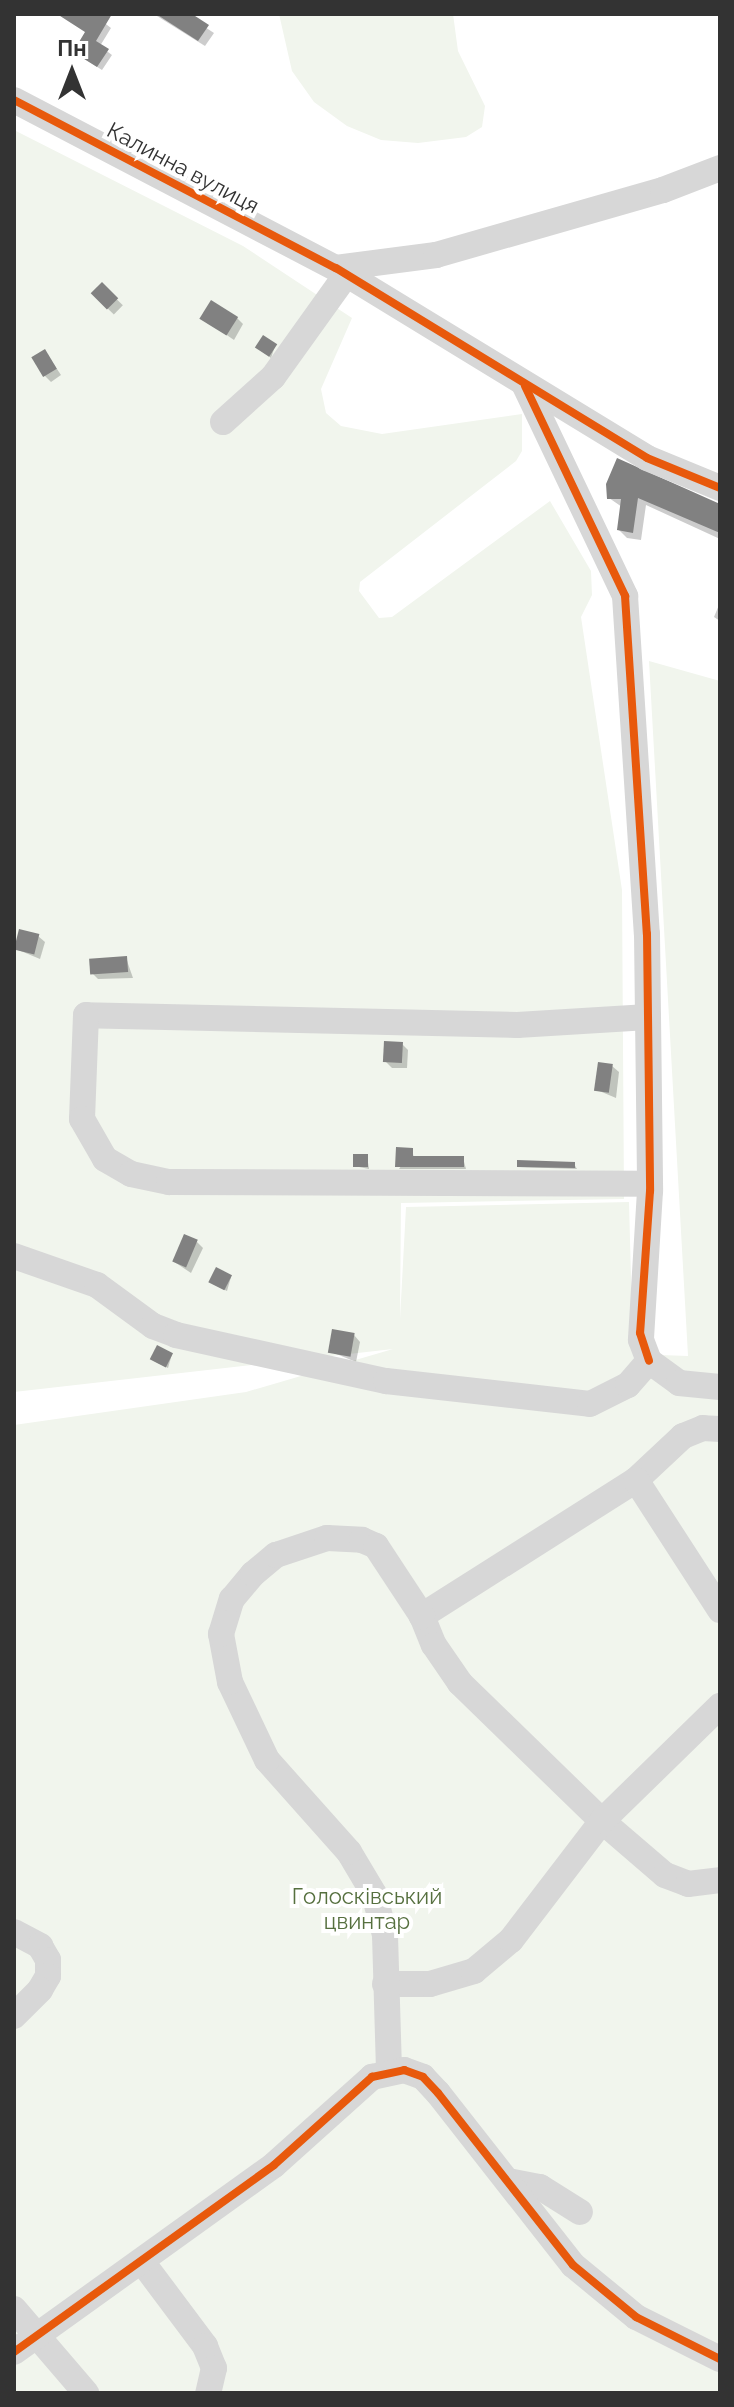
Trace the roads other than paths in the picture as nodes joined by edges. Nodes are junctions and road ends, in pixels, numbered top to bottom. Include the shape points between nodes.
1 (14, 100) edge
2 (720, 168) edge
3 (341, 272) junction
4 (525, 386) junction
5 (223, 422) dead end
6 (720, 488) edge
7 (648, 1017) junction
8 (650, 1184) junction
9 (14, 1256) edge
10 (649, 1361) junction
11 (720, 1387) edge
12 (694, 1388) junction
13 (711, 1428) edge
14 (636, 1480) junction
15 (720, 1610) edge
16 (422, 1616) junction
17 (720, 1706) edge
18 (602, 1821) junction
19 (720, 1880) edge
20 (14, 1932) edge
21 (385, 1984) junction
22 (14, 2016) edge
23 (389, 2070) junction
24 (508, 2181) junction
25 (580, 2212) dead end
26 (143, 2263) junction
27 (14, 2309) edge
28 (38, 2334) junction
29 (14, 2352) edge
30 (720, 2359) edge
31 (86, 2393) edge
32 (208, 2393) edge

1 - 3 street, Калинна вулиця
2 - 3 street via 663,190 436,255
3 - 4 street, Калинна вулиця
3 - 5 street via 273,377
4 - 6 street, Калинна вулиця via 647,458
4 - 7 street via 625,596
7 - 8 street
7 - 8 street via 517,1025 86,1015 82,1119 105,1159 131,1174 169,1182
8 - 10 street via 640,1333
9 - 10 street via 97,1285 153,1326 176,1335 372,1379 590,1404 628,1385
10 - 12 street
11 - 12 street
12 - 13 street
13 - 14 street via 661,1451
14 - 15 street
14 - 16 street
16 - 18 street via 460,1683
16 - 21 street via 376,1546 327,1538 292,1548 253,1574 232,1599 221,1634 230,1682 267,1760 349,1852 374,1894 385,1935
17 - 18 street
18 - 19 street via 665,1875 688,1884
18 - 21 street via 511,1940 474,1971 430,1984
20 - 22 street via 40,1946 48,1960 48,1976 40,1990
21 - 23 street
23 - 24 street via 423,2077
23 - 26 street via 372,2077 296,2149
24 - 25 street via 540,2187
24 - 30 street via 573,2265 636,2317
26 - 28 street
26 - 32 street via 205,2346 214,2368
27 - 28 street
28 - 29 street
28 - 31 street

